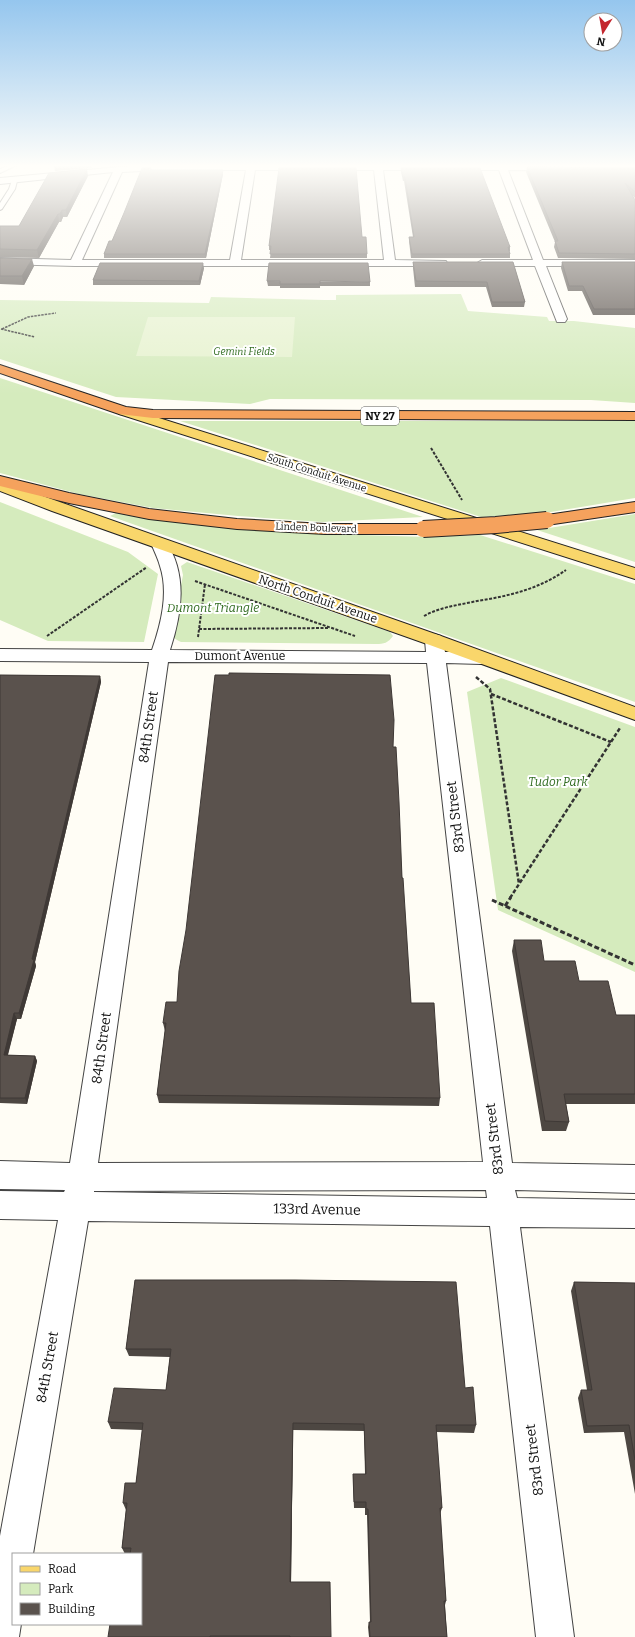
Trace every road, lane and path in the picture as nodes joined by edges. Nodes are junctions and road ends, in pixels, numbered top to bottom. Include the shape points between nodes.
1 (86, 241) edge
2 (239, 241) edge
3 (387, 241) edge
4 (532, 241) edge
5 (0, 261) edge
6 (390, 262) junction
7 (76, 263) junction
8 (235, 263) junction
9 (453, 263) edge
10 (469, 263) edge
11 (540, 263) junction
12 (635, 263) edge
13 (56, 313) dead end
14 (561, 319) dead end
15 (1, 328) edge
16 (35, 337) dead end
17 (0, 369) edge
18 (124, 411) junction
19 (635, 416) edge
20 (431, 448) dead end
21 (0, 481) edge
22 (0, 486) edge
23 (466, 506) dead end
24 (635, 508) edge
25 (159, 543) junction
26 (581, 557) junction
27 (149, 566) dead end
28 (635, 574) edge
29 (195, 581) dead end
30 (205, 584) junction
31 (199, 628) junction
32 (331, 628) junction
33 (406, 630) junction
34 (355, 636) dead end
35 (198, 637) dead end
36 (44, 638) dead end
37 (435, 649) junction
38 (0, 656) edge
39 (159, 656) junction
40 (477, 666) junction
41 (491, 694) junction
42 (630, 718) edge
43 (611, 742) junction
44 (519, 884) junction
45 (492, 900) dead end
46 (505, 906) junction
47 (635, 965) edge
48 (0, 1175) edge
49 (499, 1176) junction
50 (82, 1177) junction
51 (635, 1179) edge
52 (0, 1205) edge
53 (76, 1205) junction
54 (503, 1212) junction
55 (635, 1214) edge
56 (15, 1553) edge
57 (12, 1571) edge
58 (0, 1637) edge
59 (555, 1637) edge

1 - 7 street
2 - 8 street
3 - 6 street
4 - 11 street
5 - 7 street
6 - 8 street
6 - 9 street
7 - 8 street
10 - 11 street
11 - 12 street
11 - 14 street
13 - 15 path via 30,315
15 - 16 path
17 - 18 highway, South Conduit Avenue / NY 27
18 - 19 highway, NY 27 via 187,415
18 - 26 main road, South Conduit Avenue
20 - 23 path
21 - 24 highway, Linden Boulevard, bridge via 149,514 236,524 325,529 423,529 496,525
22 - 25 main road, North Conduit Avenue
25 - 33 main road, North Conduit Avenue
25 - 39 street, 84th Street via 169,566 173,584 169,625
26 - 28 main road, South Conduit Avenue
26 - 33 path via 546,583 525,591 447,607 427,614
27 - 36 path via 144,567
29 - 30 path
30 - 31 path
30 - 32 path
31 - 32 path
31 - 35 path
32 - 34 path
33 - 37 main road, North Conduit Avenue
37 - 39 street, Dumont Avenue
37 - 40 street, Dumont Avenue
37 - 49 street, 83rd Street
38 - 39 street, Dumont Avenue
39 - 50 street, 84th Street
40 - 41 path
40 - 42 main road
41 - 43 path
41 - 44 path
42 - 43 path
43 - 44 path
44 - 46 path
45 - 46 path
46 - 47 path
48 - 50 street
49 - 50 street
49 - 51 street
49 - 54 street, 83rd Street
50 - 53 street, 84th Street
52 - 53 street, 133rd Avenue
53 - 54 street, 133rd Avenue
53 - 56 street, 84th Street
54 - 55 street, 133rd Avenue
54 - 59 street, 83rd Street
57 - 58 street

